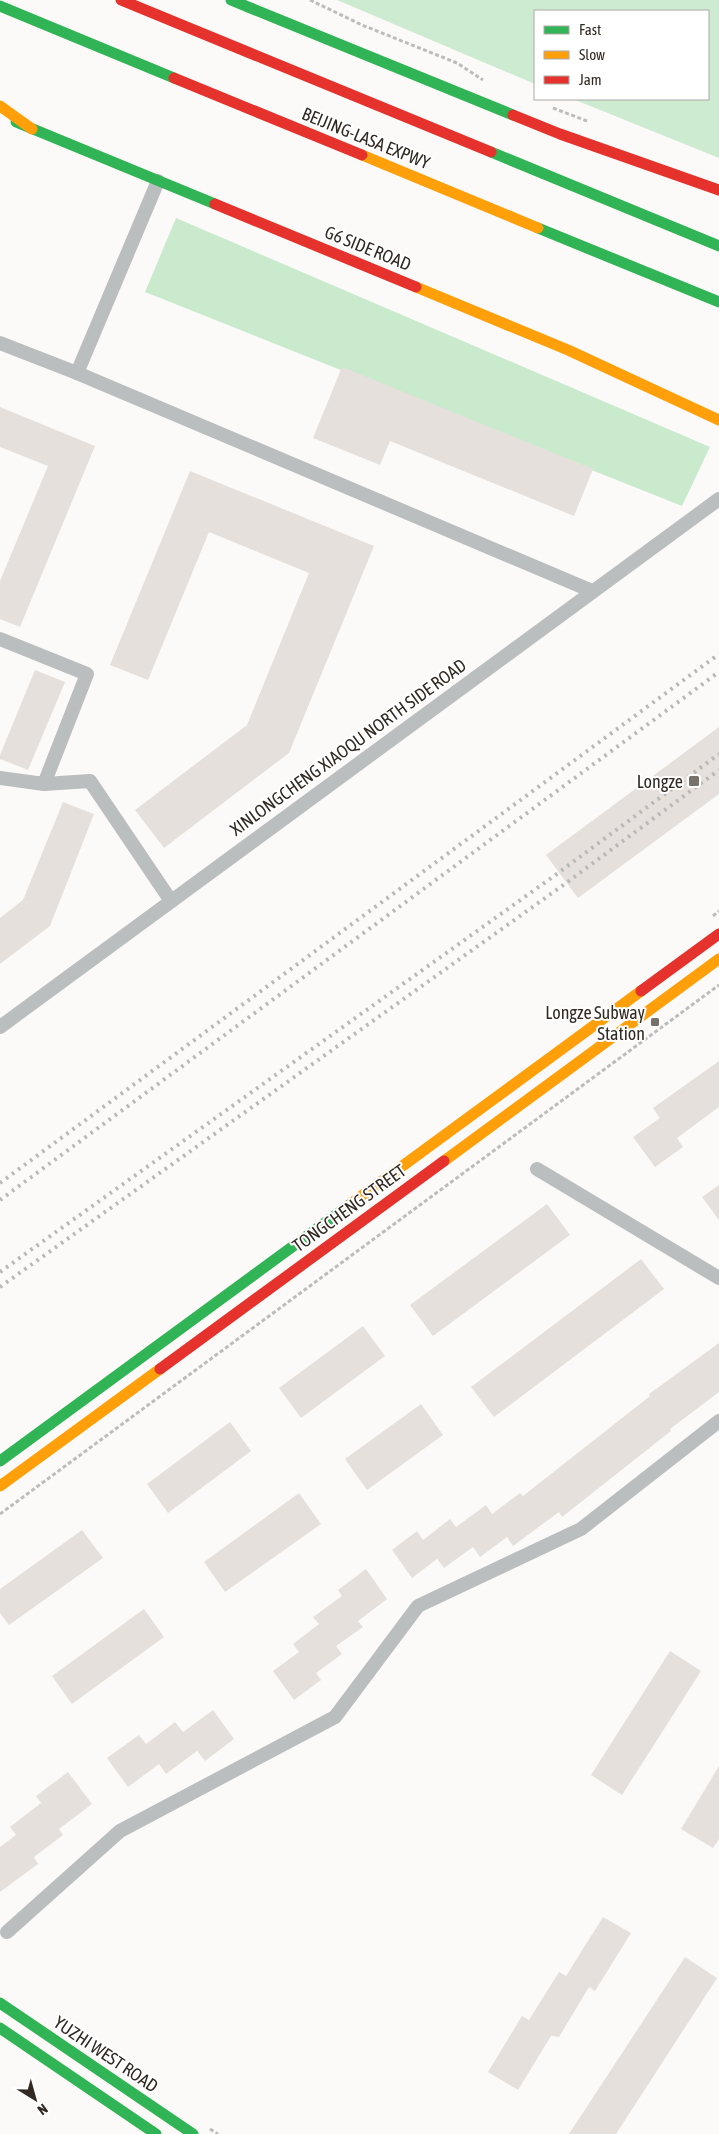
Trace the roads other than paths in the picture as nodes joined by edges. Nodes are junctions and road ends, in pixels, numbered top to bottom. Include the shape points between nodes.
1 (121, 0) edge
2 (231, 0) edge
3 (0, 6) edge
4 (0, 106) edge
5 (0, 116) edge
6 (32, 129) junction
7 (158, 181) junction
8 (719, 190) edge
9 (719, 246) edge
10 (719, 302) edge
11 (0, 343) edge
12 (77, 373) junction
13 (719, 420) edge
14 (719, 498) edge
15 (592, 592) junction
16 (0, 639) edge
17 (0, 778) edge
18 (44, 784) junction
19 (170, 901) junction
20 (719, 934) edge
21 (719, 959) edge
22 (0, 1027) edge
23 (537, 1169) dead end
24 (719, 1278) edge
25 (719, 1421) edge
26 (0, 1461) edge
27 (0, 1486) edge
28 (6, 1932) dead end
29 (0, 2003) edge
30 (0, 2028) edge
31 (156, 2134) edge
32 (193, 2134) edge

1 - 9 main road, BEIJING-LASA EXPWY
2 - 8 main road via 560,134
3 - 10 main road, BEIJING-LASA EXPWY
4 - 6 main road
5 - 6 main road, G6 SIDE ROAD
6 - 7 main road, G6 SIDE ROAD
7 - 12 street
7 - 13 main road, G6 SIDE ROAD via 568,350
11 - 12 street
12 - 15 street
14 - 15 street, XINLONGCHENG XIAOQU NORTH SIDE ROAD
15 - 19 street, XINLONGCHENG XIAOQU NORTH SIDE ROAD
16 - 18 street via 87,674
17 - 18 street
18 - 19 street via 90,781
19 - 22 street, XINLONGCHENG XIAOQU NORTH SIDE ROAD
20 - 26 main road, TONGCHENG STREET
21 - 27 main road, TONGCHENG STREET
23 - 24 street
25 - 28 street via 581,1529 418,1606 335,1717 120,1832
29 - 32 main road, YUZHI WEST ROAD
30 - 31 main road

